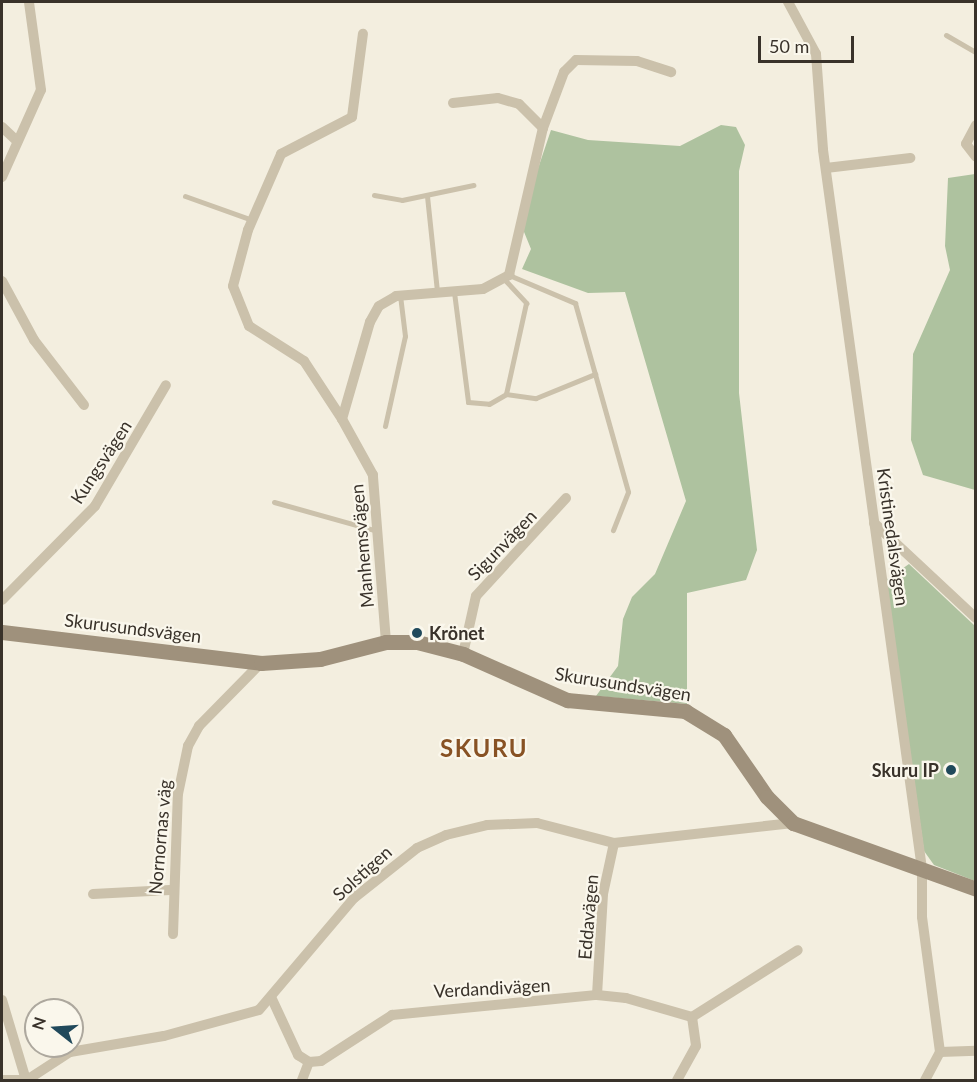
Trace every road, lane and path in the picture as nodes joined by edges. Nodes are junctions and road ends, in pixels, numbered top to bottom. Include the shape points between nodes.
1 (29, 2) edge
2 (788, 2) edge
3 (363, 34) dead end
4 (946, 35) dead end
5 (975, 52) edge
6 (671, 72) dead end
7 (453, 103) dead end
8 (975, 125) edge
9 (2, 127) edge
10 (543, 128) junction
11 (17, 141) junction
12 (973, 156) edge
13 (910, 158) dead end
14 (826, 168) junction
15 (2, 177) edge
16 (473, 185) dead end
17 (374, 195) dead end
18 (185, 196) dead end
19 (428, 196) junction
20 (252, 220) junction
21 (506, 277) junction
22 (2, 281) edge
23 (454, 290) junction
24 (437, 291) junction
25 (400, 295) junction
26 (595, 374) junction
27 (166, 385) dead end
28 (506, 394) junction
29 (84, 405) dead end
30 (342, 419) junction
31 (385, 426) dead end
32 (566, 498) dead end
33 (274, 502) dead end
34 (874, 523) junction
35 (613, 530) dead end
36 (378, 531) junction
37 (2, 600) edge
38 (975, 618) edge
39 (2, 632) edge
40 (386, 642) junction
41 (463, 654) junction
42 (261, 663) junction
43 (793, 823) junction
44 (614, 843) junction
45 (922, 869) junction
46 (975, 889) edge
47 (170, 890) junction
48 (93, 894) dead end
49 (172, 934) dead end
50 (798, 950) dead end
51 (597, 995) junction
52 (272, 999) junction
53 (2, 1000) edge
54 (692, 1017) junction
55 (975, 1051) edge
56 (940, 1052) junction
57 (309, 1062) junction
58 (2, 1080) edge
59 (27, 1080) edge
60 (302, 1080) edge
61 (677, 1080) edge
62 (925, 1080) edge

1 - 11 street via 41,90
2 - 14 street, Kristinedalsvägen via 816,54
3 - 20 street, Manhemsvägen via 352,117 281,154
4 - 5 lane
6 - 10 street via 637,61 576,60 564,72
7 - 10 street via 498,98 519,104
8 - 12 street via 966,144
9 - 11 street
10 - 21 street
11 - 15 street
13 - 14 street
14 - 34 street, Kristinedalsvägen
16 - 19 lane
17 - 19 lane via 402,200
18 - 20 lane
19 - 24 lane
20 - 30 street, Manhemsvägen via 233,286 239,312 262,337 304,362
21 - 23 street via 483,289
21 - 26 lane via 575,303
21 - 28 lane via 526,303
22 - 29 street via 34,340
23 - 24 street
23 - 28 lane via 465,400 489,404
24 - 25 street
25 - 30 street via 379,306 370,322
25 - 31 lane via 405,336
26 - 28 lane via 536,398
26 - 35 lane via 628,492
27 - 37 street, Kungsvägen via 94,506
30 - 36 street, Manhemsvägen via 373,475
32 - 41 street, Sigunvägen via 476,597
33 - 36 lane
34 - 38 street
34 - 45 street, Kristinedalsvägen
36 - 40 street, Manhemsvägen
39 - 42 street, Skurusundsvägen
40 - 41 street, Skurusundsvägen via 417,642
40 - 42 street, Skurusundsvägen via 320,659
41 - 43 street, Skurusundsvägen via 567,699 664,707 706,719
42 - 47 street, Nornornas väg via 199,726 188,746 178,794
43 - 44 street, Solstigen
43 - 45 street
44 - 51 street, Eddavägen via 603,894
44 - 52 street, Solstigen via 537,823 487,825 417,848 354,898 297,962
45 - 46 street
45 - 56 street, Kristinedalsvägen via 922,917
47 - 48 street
47 - 49 street, Nornornas väg
50 - 54 street
51 - 54 street, Verdandivägen
51 - 57 street, Verdandivägen via 392,1015 321,1061
52 - 57 street via 298,1055
52 - 59 street via 231,1018 70,1052
53 - 59 street
54 - 61 street via 696,1046
55 - 56 street
56 - 62 street
57 - 60 street
58 - 59 street

